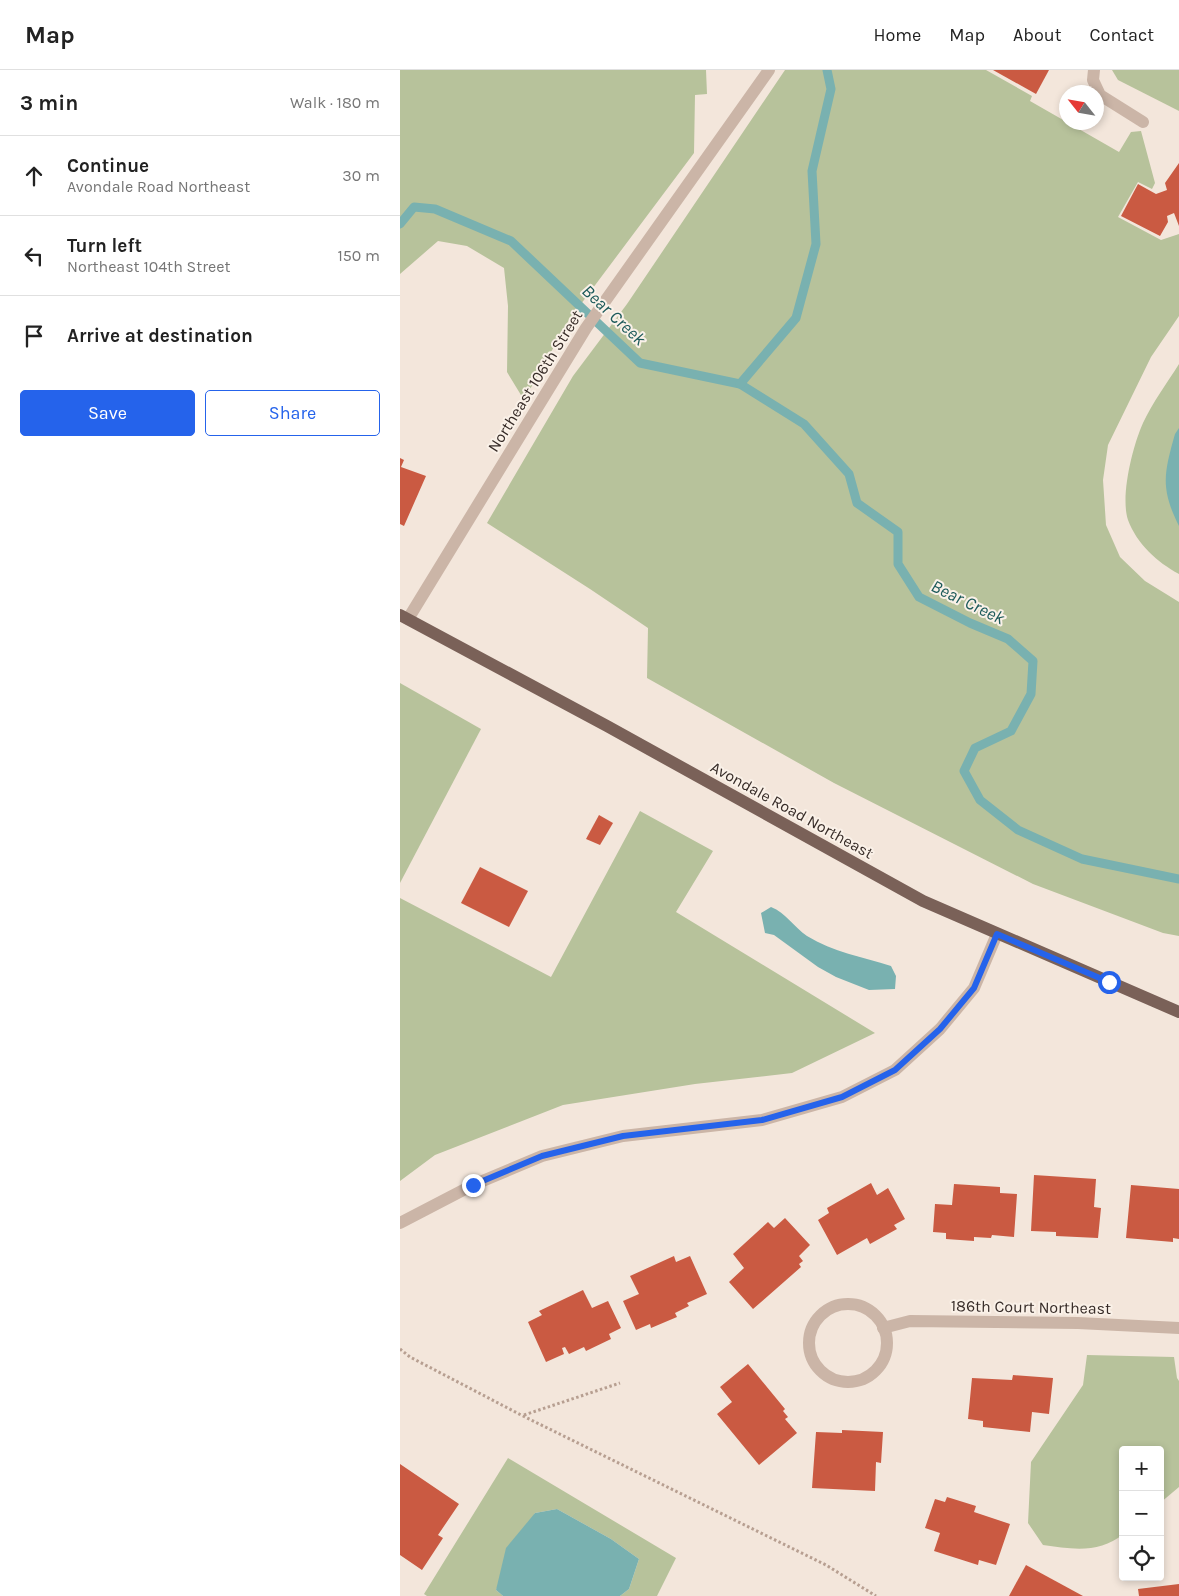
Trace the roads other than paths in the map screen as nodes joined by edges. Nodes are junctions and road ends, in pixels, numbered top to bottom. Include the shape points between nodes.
1 (769, 70) edge
2 (1094, 70) edge
3 (1143, 122) dead end
4 (404, 617) edge
5 (997, 934) junction
6 (1179, 1012) edge
7 (400, 1223) edge
8 (883, 1328) junction
9 (1179, 1328) edge

1 - 4 street, Northeast 106th Street via 586,328
2 - 3 street via 1093,80 1100,95
4 - 5 main road, Avondale Road Northeast via 923,902
5 - 6 main road, Avondale Road Northeast
5 - 7 street via 974,988 940,1029 895,1070 842,1097 762,1120 623,1136 542,1156 473,1185
8 - 8 street via 878,1317 868,1309 857,1305 833,1306 814,1322 808,1346 811,1357 827,1376 838,1380 862,1379 881,1363 886,1340
8 - 9 street, 186th Court Northeast via 910,1321

